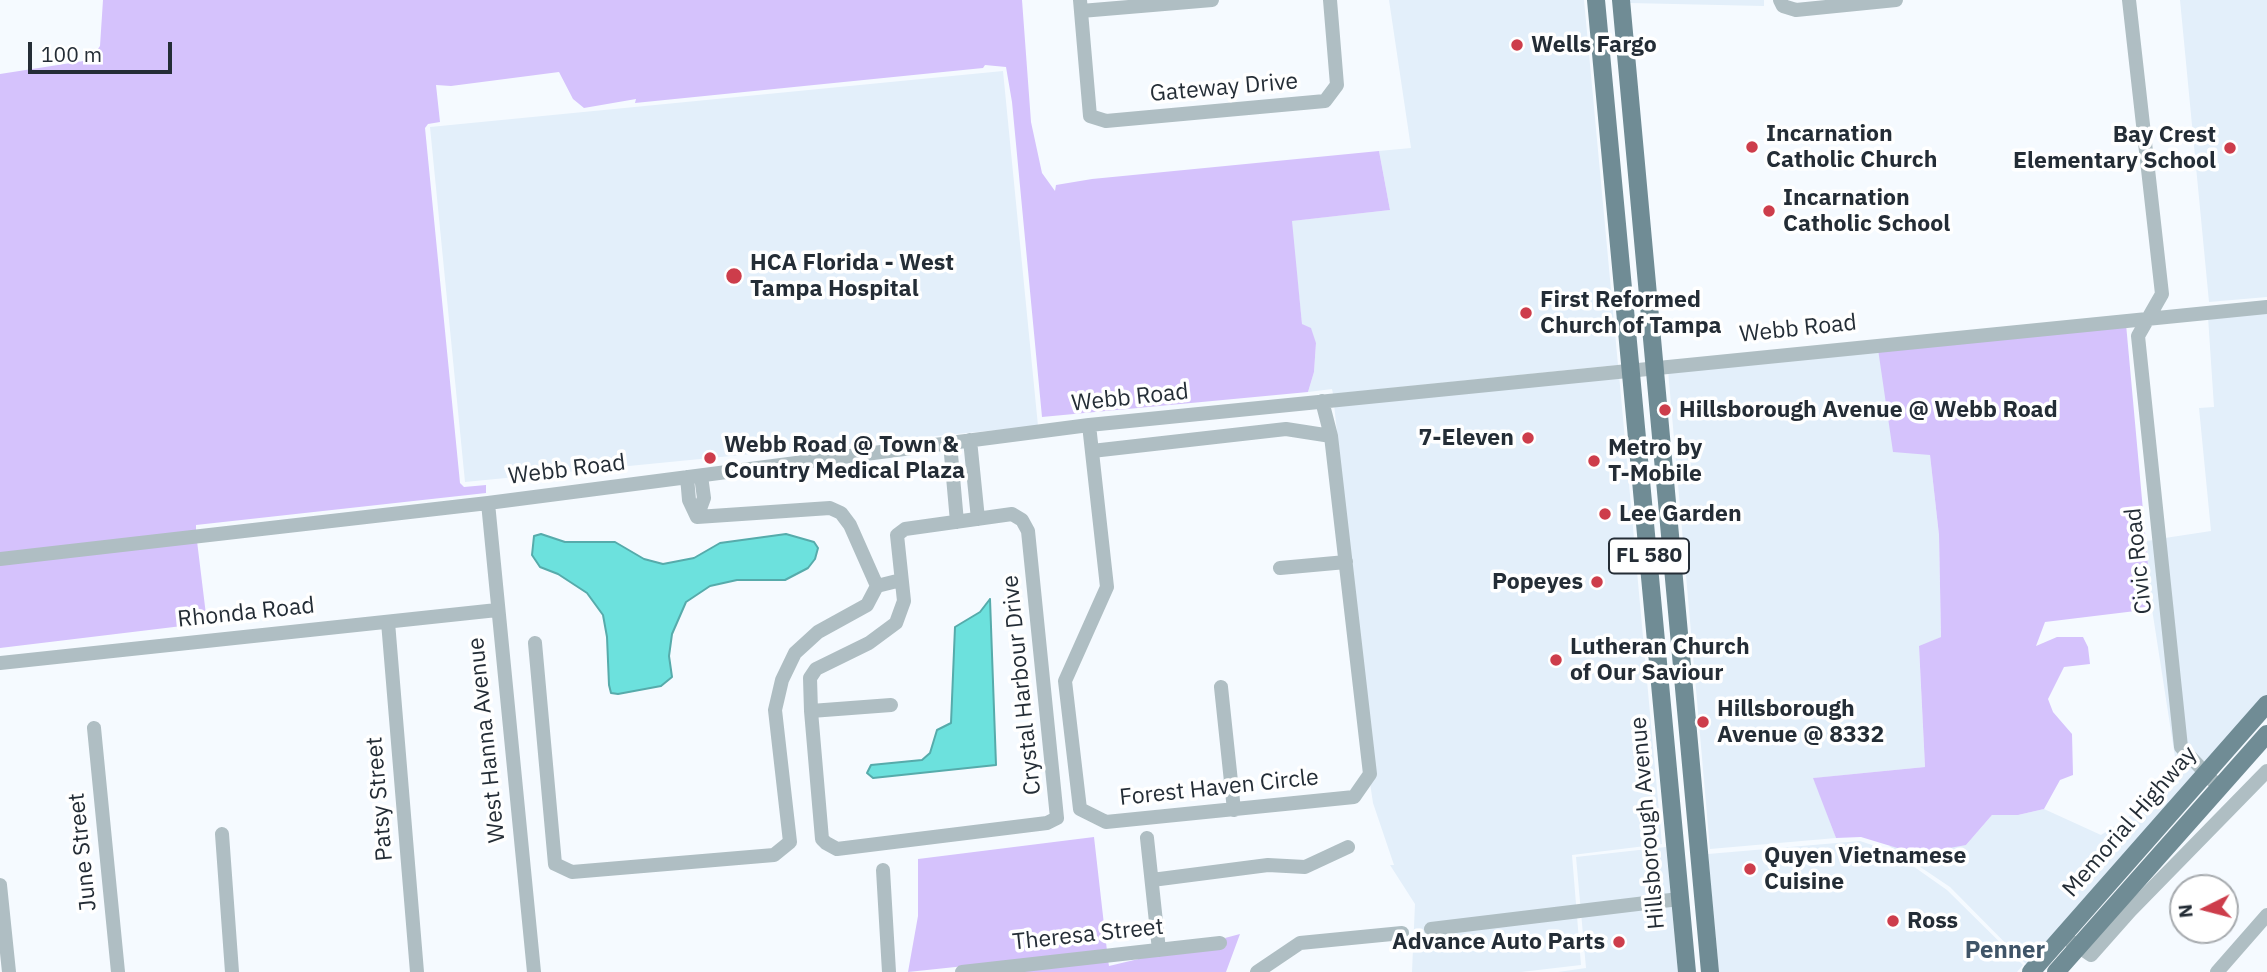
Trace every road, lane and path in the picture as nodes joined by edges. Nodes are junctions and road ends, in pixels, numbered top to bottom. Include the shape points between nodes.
1 (1212, 0) edge
2 (1330, 0) edge
3 (1596, 0) edge
4 (1609, 0) edge
5 (1621, 0) edge
6 (1896, 0) edge
7 (2129, 0) edge
8 (1782, 3) edge
9 (1081, 6) edge
10 (1627, 65) junction
11 (1607, 108) junction
12 (1640, 212) junction
13 (2267, 307) edge
14 (2148, 317) junction
15 (1655, 366) junction
16 (1631, 368) junction
17 (1322, 401) junction
18 (1089, 425) junction
19 (1331, 436) junction
20 (970, 440) junction
21 (950, 443) junction
22 (1092, 451) junction
23 (694, 477) junction
24 (488, 503) junction
25 (978, 519) junction
26 (957, 522) junction
27 (1648, 550) junction
28 (0, 559) edge
29 (1346, 562) junction
30 (1280, 568) dead end
31 (901, 579) junction
32 (877, 586) junction
33 (1653, 604) junction
34 (497, 610) junction
35 (1679, 615) junction
36 (388, 622) junction
37 (535, 643) dead end
38 (0, 663) edge
39 (1221, 687) dead end
40 (1685, 695) junction
41 (1661, 697) junction
42 (891, 705) dead end
43 (2266, 706) edge
44 (811, 711) junction
45 (94, 727) dead end
46 (2267, 734) edge
47 (2267, 771) edge
48 (2205, 773) junction
49 (2219, 786) junction
50 (1234, 810) junction
51 (1697, 826) junction
52 (222, 834) dead end
53 (1147, 838) dead end
54 (1674, 842) junction
55 (1348, 847) dead end
56 (883, 870) dead end
57 (1152, 880) junction
58 (0, 885) edge
59 (1679, 899) junction
60 (2267, 915) edge
61 (1430, 929) dead end
62 (1402, 933) dead end
63 (2063, 936) junction
64 (1707, 941) junction
65 (1220, 943) dead end
66 (2078, 948) junction
67 (1159, 950) junction
68 (9, 972) edge
69 (118, 972) edge
70 (232, 972) edge
71 (417, 972) edge
72 (534, 972) edge
73 (889, 972) edge
74 (962, 972) edge
75 (1257, 972) edge
76 (1686, 972) edge
77 (1710, 972) edge
78 (2031, 972) edge
79 (2056, 972) edge
80 (2217, 972) edge

1 - 9 street
2 - 9 street, Gateway Drive via 1337,85 1325,101 1106,121 1090,116
3 - 11 main road, Hillsborough Avenue / FL 580
4 - 10 main road via 1615,54
5 - 10 main road, FL 580
6 - 8 street via 1796,10
7 - 14 street, Civic Road via 2162,295
10 - 12 main road, FL 580
11 - 12 main road via 1619,113 1629,203
11 - 16 main road, Hillsborough Avenue / FL 580
12 - 15 main road, FL 580
13 - 14 street, Webb Road
14 - 15 street, Webb Road
14 - 48 street, Civic Road via 2138,336 2181,747
15 - 16 street, Webb Road
15 - 35 main road, FL 580
16 - 17 street, Webb Road
16 - 27 main road, Hillsborough Avenue / FL 580
17 - 18 street, Webb Road
17 - 19 street, Forest Haven Circle
18 - 20 street, Webb Road
18 - 22 street, Forest Haven Circle
19 - 22 street via 1286,429
19 - 29 street, Forest Haven Circle
20 - 21 street, Webb Road
20 - 25 street
21 - 23 street, Webb Road
21 - 26 street
22 - 50 street, Forest Haven Circle via 1107,587 1065,681 1080,809 1106,821
23 - 24 street, Webb Road
23 - 32 street via 690,500 697,517 831,508 841,513
24 - 28 street, Webb Road
24 - 34 street, West Hanna Avenue
25 - 26 street, Crystal Harbour Drive
25 - 44 street, Crystal Harbour Drive via 1012,514 1028,531 1057,818 1047,823 837,849 821,839
26 - 31 street, Crystal Harbour Drive via 905,529 897,535
27 - 33 main road, Hillsborough Avenue / FL 580
27 - 35 main road via 1662,554 1670,607
29 - 30 street
29 - 50 street, Forest Haven Circle via 1370,774 1354,797
31 - 32 street
31 - 44 street, Crystal Harbour Drive via 904,601 886,633 816,668 810,678
32 - 37 street via 867,605 818,632 795,653 782,680 775,710 790,842 774,855 572,872 555,864
33 - 40 main road via 1664,629 1672,685
33 - 41 main road, Hillsborough Avenue / FL 580
34 - 36 street, Rhonda Road
34 - 72 street, West Hanna Avenue
35 - 40 main road, FL 580
36 - 38 street, Rhonda Road
36 - 71 street, Patsy Street
39 - 50 street
40 - 51 main road, FL 580
41 - 51 main road via 1675,708 1685,818
41 - 54 main road, Hillsborough Avenue / FL 580
42 - 44 street
43 - 48 main road, Memorial Highway
45 - 69 street, June Street
46 - 49 main road, Memorial Highway
47 - 66 street via 2091,955
48 - 49 street, Civic Road
48 - 63 main road, Memorial Highway
49 - 66 main road, Memorial Highway
51 - 64 main road, FL 580
52 - 70 street
53 - 57 street
54 - 59 main road, Hillsborough Avenue / FL 580
54 - 64 main road via 1685,857 1692,923
55 - 57 street via 1305,867 1268,865
56 - 73 street
57 - 67 street
58 - 68 street
59 - 61 street
59 - 76 main road, Hillsborough Avenue / FL 580
60 - 80 street
62 - 75 street via 1300,943
63 - 66 street
63 - 78 main road, Memorial Highway
64 - 77 main road, FL 580
65 - 67 street, Theresa Street
66 - 79 main road, Memorial Highway
67 - 74 street, Theresa Street

